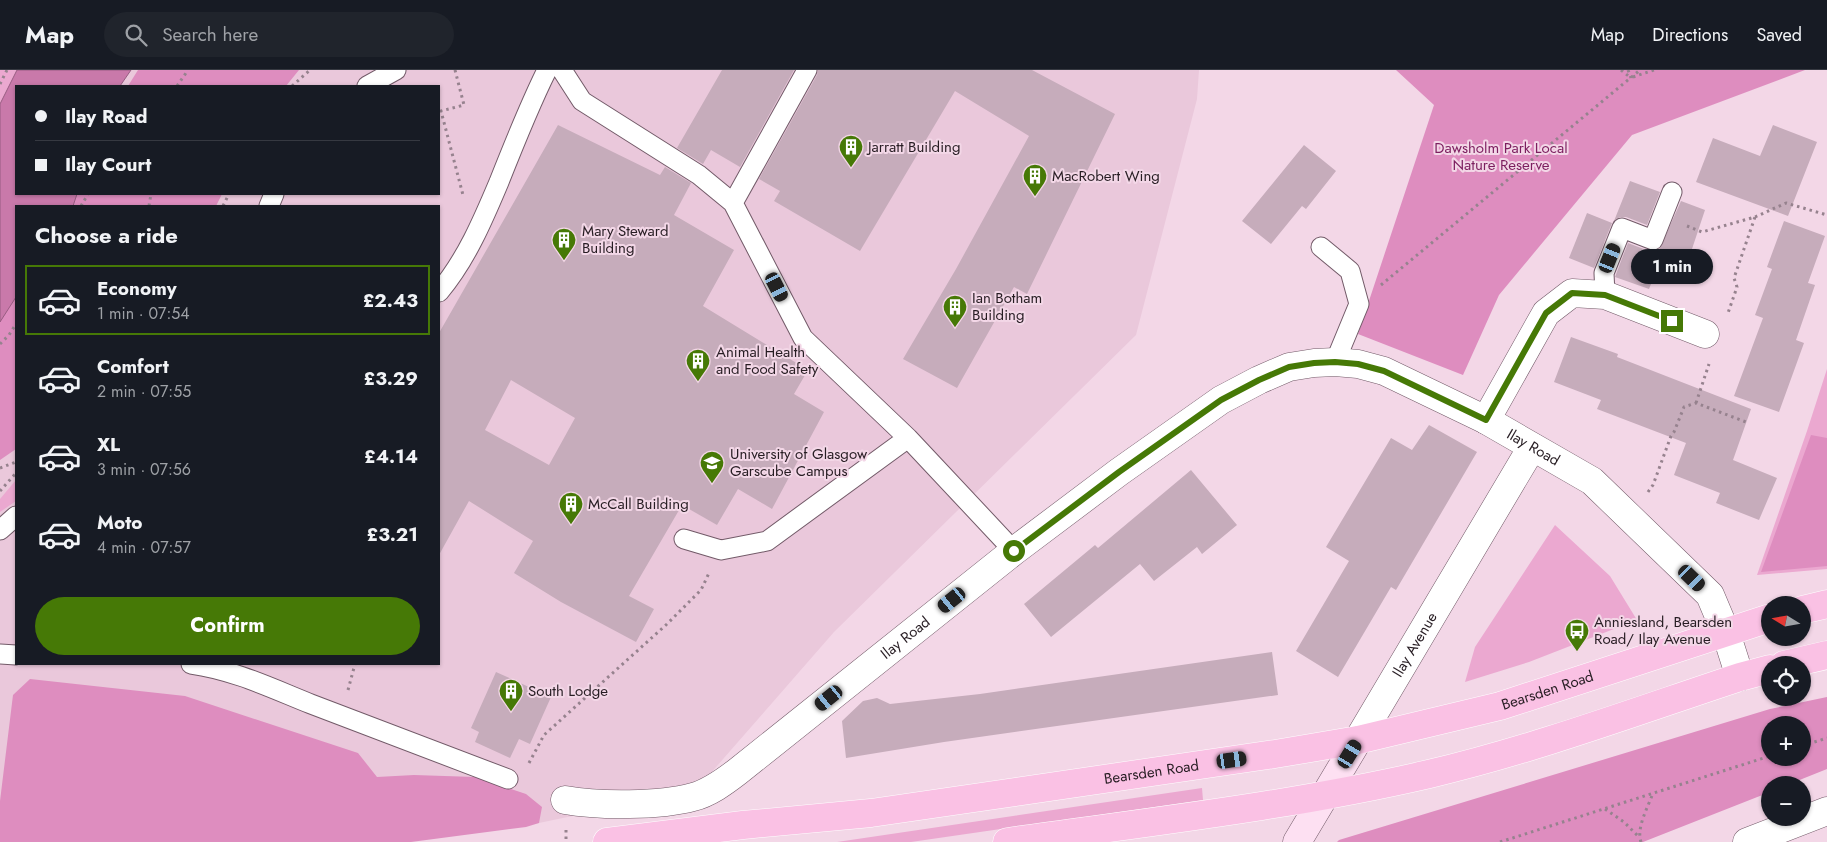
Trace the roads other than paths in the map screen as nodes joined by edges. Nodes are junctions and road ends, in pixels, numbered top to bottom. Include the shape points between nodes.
1 (396, 70) edge
2 (547, 70) edge
3 (562, 70) edge
4 (806, 70) edge
5 (369, 85) edge
6 (1672, 192) dead end
7 (733, 203) junction
8 (1321, 247) dead end
9 (440, 291) edge
10 (1605, 295) junction
11 (1708, 346) road end
12 (1335, 362) junction
13 (1486, 420) junction
14 (908, 438) junction
15 (1532, 447) junction
16 (15, 517) edge
17 (0, 530) edge
18 (684, 539) dead end
19 (1014, 551) junction
20 (1827, 604) edge
21 (1811, 608) edge
22 (1761, 621) edge
23 (1726, 633) junction
24 (0, 654) edge
25 (15, 655) edge
26 (1827, 655) edge
27 (1811, 659) edge
28 (213, 665) edge
29 (1761, 671) edge
30 (1740, 677) junction
31 (1358, 740) junction
32 (508, 779) dead end
33 (1324, 796) junction
34 (565, 800) dead end
35 (1827, 811) edge
36 (607, 842) edge
37 (1007, 842) edge
38 (1296, 842) edge
39 (1748, 842) edge

1 - 5 lane
2 - 9 lane via 486,213 451,278
3 - 7 lane via 582,101 699,175
4 - 7 lane
6 - 10 lane via 1653,240 1622,228 1604,273
7 - 14 lane via 803,338
8 - 12 lane via 1350,271 1359,304
10 - 11 street
10 - 13 street via 1572,293 1546,313
12 - 13 street, Ilay Road via 1384,371
12 - 19 street, Ilay Road via 1289,367 1221,400
13 - 15 street, Ilay Road
14 - 18 lane via 767,540 721,550
14 - 19 lane
15 - 23 street, Ilay Road via 1592,481 1628,514 1710,595
15 - 31 street, Ilay Avenue
16 - 17 lane
19 - 34 street, Ilay Road via 713,788 694,797 660,803 584,804
20 - 21 main road
22 - 23 main road, Bearsden Road
23 - 30 street, Ilay Road
23 - 31 main road, Bearsden Road via 1500,706
24 - 25 lane
26 - 27 main road
28 - 32 lane
29 - 30 main road
30 - 33 main road via 1506,754
31 - 33 street, Ilay Avenue
31 - 36 main road, Bearsden Road via 871,813
33 - 37 main road
33 - 38 street, Ilay Avenue
35 - 39 street

